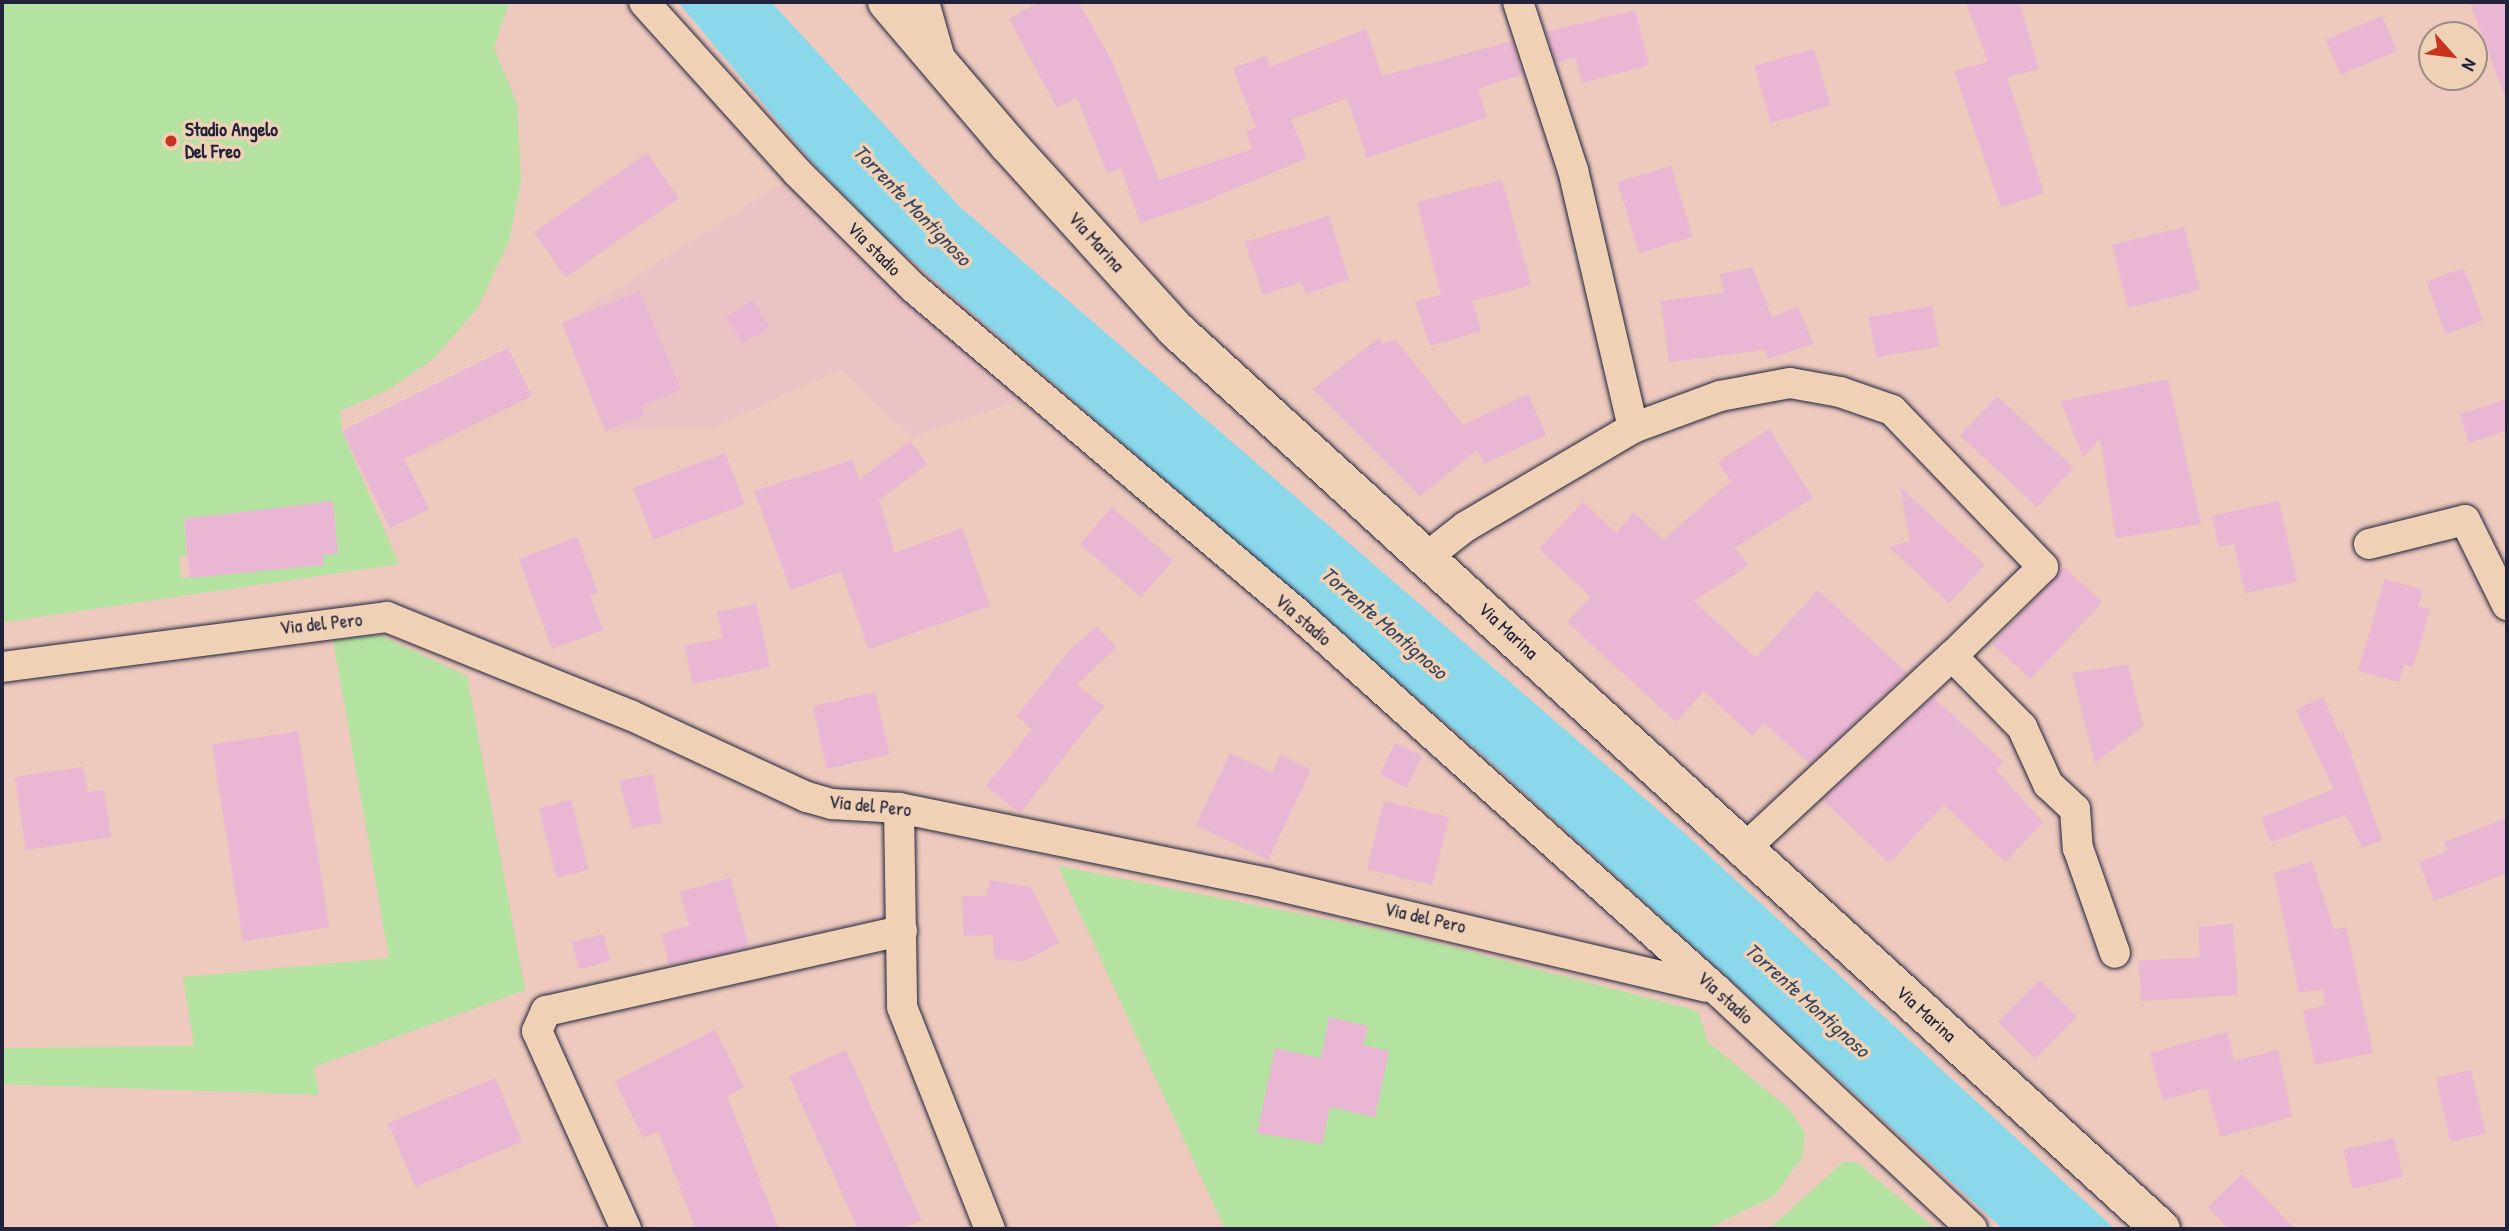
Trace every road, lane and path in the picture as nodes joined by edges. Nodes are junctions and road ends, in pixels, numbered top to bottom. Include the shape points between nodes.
1 (644, 2) edge
2 (887, 2) edge
3 (924, 2) edge
4 (1518, 2) edge
5 (943, 69) junction
6 (1633, 428) junction
7 (2369, 544) dead end
8 (1428, 556) junction
9 (2507, 605) edge
10 (1952, 656) junction
11 (2, 667) edge
12 (899, 808) junction
13 (1744, 850) junction
14 (902, 931) junction
15 (2115, 953) dead end
16 (1717, 990) junction
17 (626, 1229) edge
18 (990, 1229) edge
19 (1972, 1229) edge
20 (2161, 1229) edge

1 - 16 street, Via stadio via 797,172 915,289 1296,612
2 - 5 main road, Via Marina
3 - 5 street
4 - 6 street via 1573,170
5 - 8 main road, Via Marina via 1175,329
6 - 8 street via 1465,527
6 - 10 street via 1720,396 1790,383 1840,392 1892,410 2043,567
7 - 9 street via 2465,520
8 - 13 main road, Via Marina
10 - 13 street
10 - 15 street via 2022,727 2048,784 2075,809 2078,848
11 - 12 street, Via del Pero via 387,617 642,720 807,797 832,804
12 - 14 street
12 - 16 street, Via del Pero via 1365,904
13 - 20 main road, Via Marina
14 - 17 street via 546,1011 537,1031
14 - 18 street via 902,1007
16 - 19 street, Via stadio

